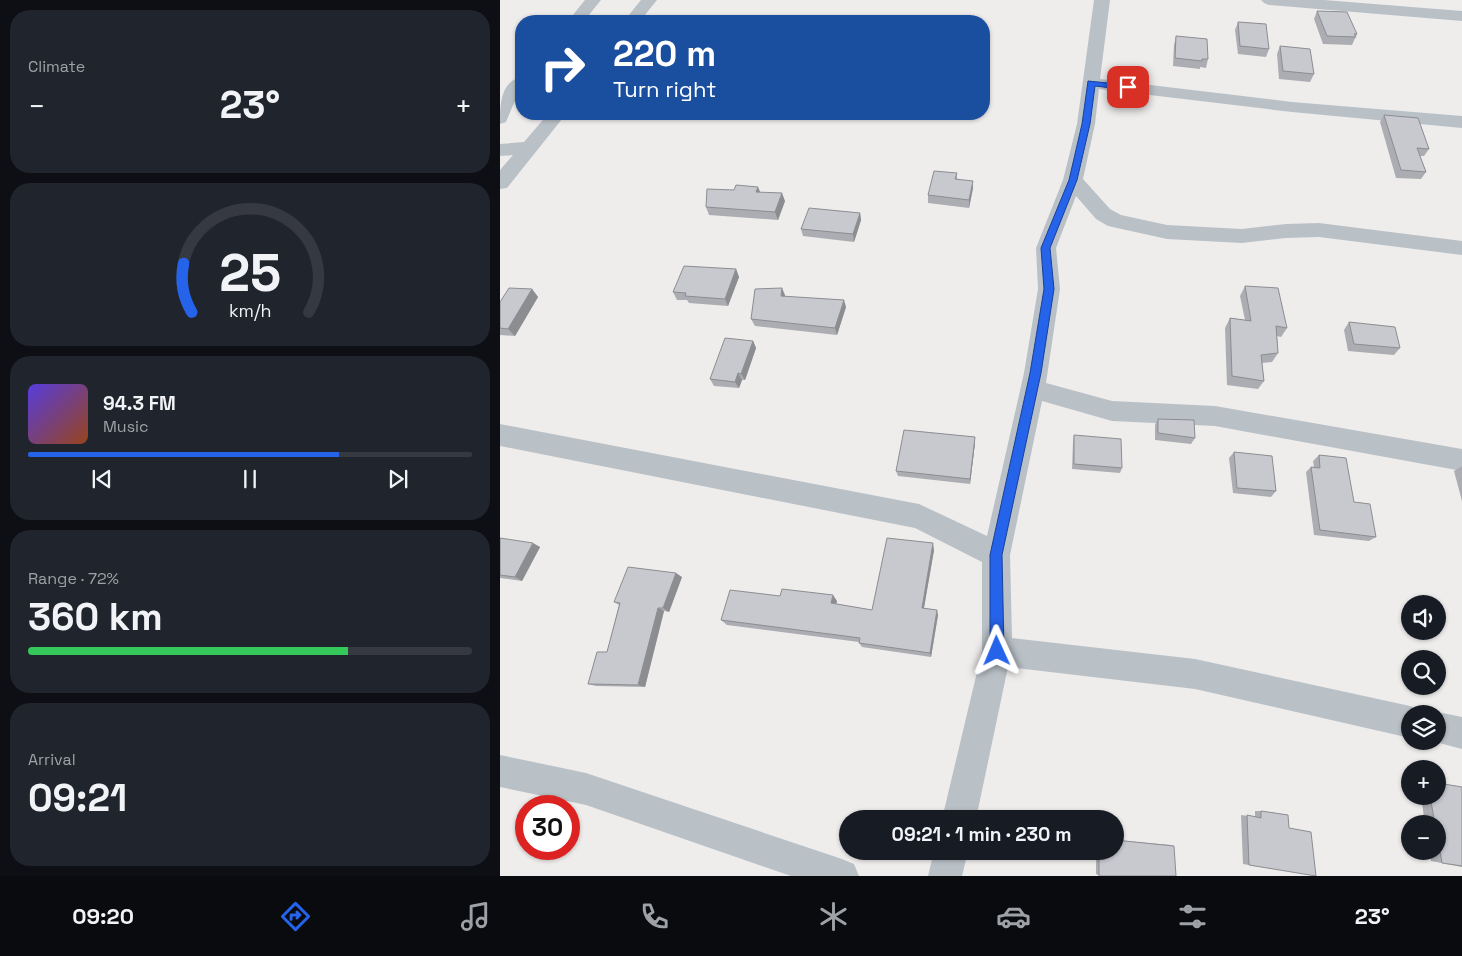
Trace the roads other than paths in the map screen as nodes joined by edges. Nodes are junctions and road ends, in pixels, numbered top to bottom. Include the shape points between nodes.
1 (593, 0) edge
2 (649, 0) edge
3 (1102, 0) edge
4 (1269, 0) edge
5 (581, 15) edge
6 (637, 15) edge
7 (1462, 16) edge
8 (1091, 83) junction
9 (515, 89) edge
10 (500, 118) edge
11 (552, 120) edge
12 (1462, 122) edge
13 (501, 146) edge
14 (528, 148) junction
15 (1073, 180) junction
16 (500, 183) edge
17 (1462, 248) edge
18 (1032, 389) junction
19 (500, 435) edge
20 (1462, 460) edge
21 (996, 555) junction
22 (997, 651) junction
23 (1401, 720) edge
24 (1446, 730) edge
25 (1462, 733) edge
26 (500, 771) edge
27 (961, 810) edge
28 (949, 860) edge
29 (842, 876) edge
30 (945, 876) edge

1 - 5 street
2 - 6 street
3 - 8 street
4 - 7 street
8 - 12 street via 1292,107
8 - 15 street via 1086,124
9 - 10 street via 501,110
11 - 14 street
13 - 14 street
14 - 16 street
15 - 17 street via 1103,214 1115,221 1167,232 1242,236 1319,230
15 - 18 street via 1046,248 1049,289
18 - 20 street via 1112,411 1215,416
18 - 21 street
19 - 21 street via 919,516
21 - 22 street
22 - 23 street via 1195,674
22 - 27 street
24 - 25 street
26 - 29 street via 586,790
28 - 30 street

